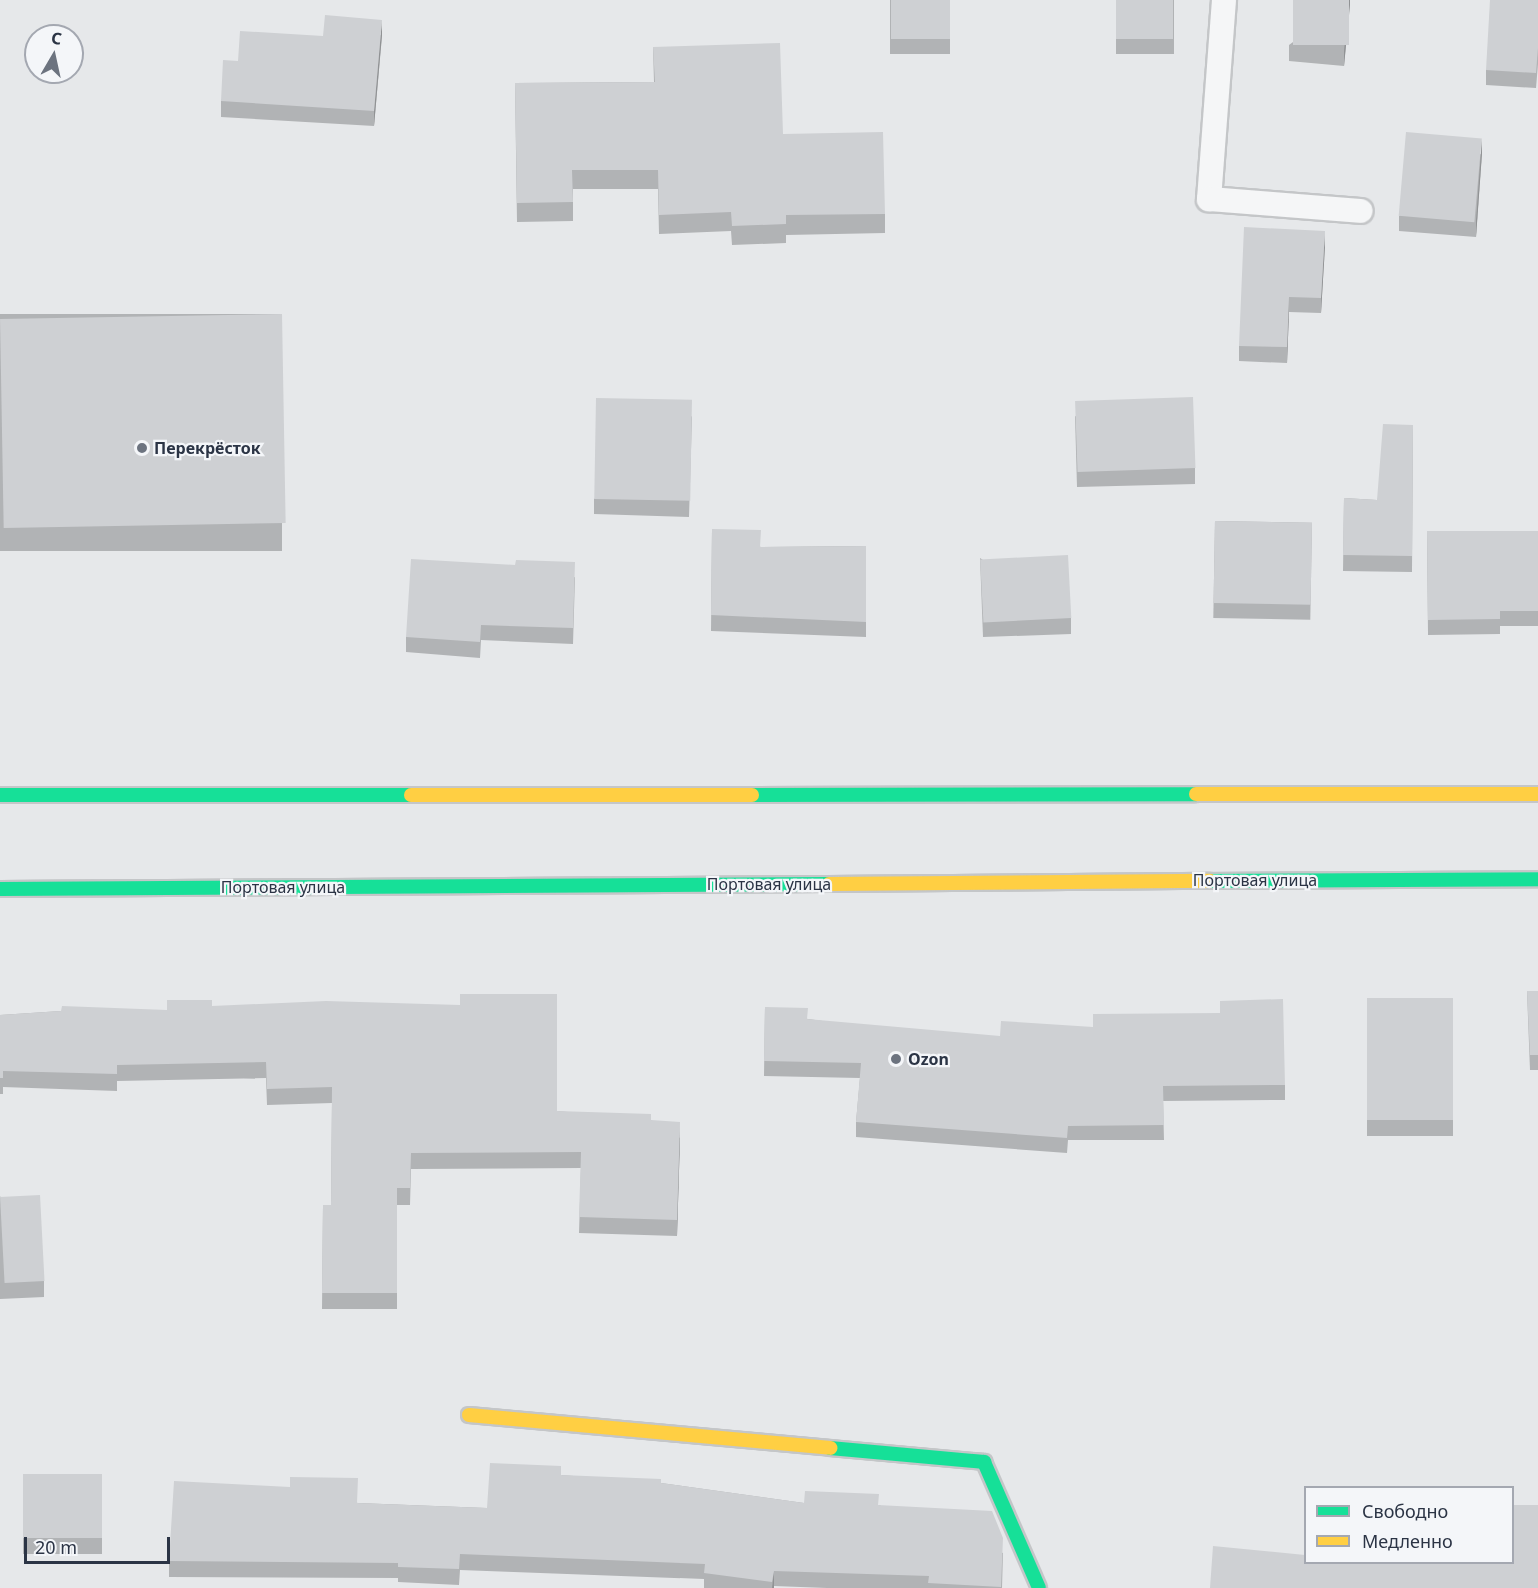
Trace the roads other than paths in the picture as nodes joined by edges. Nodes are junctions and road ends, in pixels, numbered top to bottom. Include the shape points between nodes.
1 (1224, 0) edge
2 (1360, 211) dead end
3 (1538, 794) edge
4 (0, 795) edge
5 (1538, 879) edge
6 (0, 889) edge
7 (470, 1415) dead end
8 (1039, 1588) edge

1 - 2 lane via 1209,199
3 - 4 main road
5 - 6 main road, Портовая улица
7 - 8 main road via 984,1462

